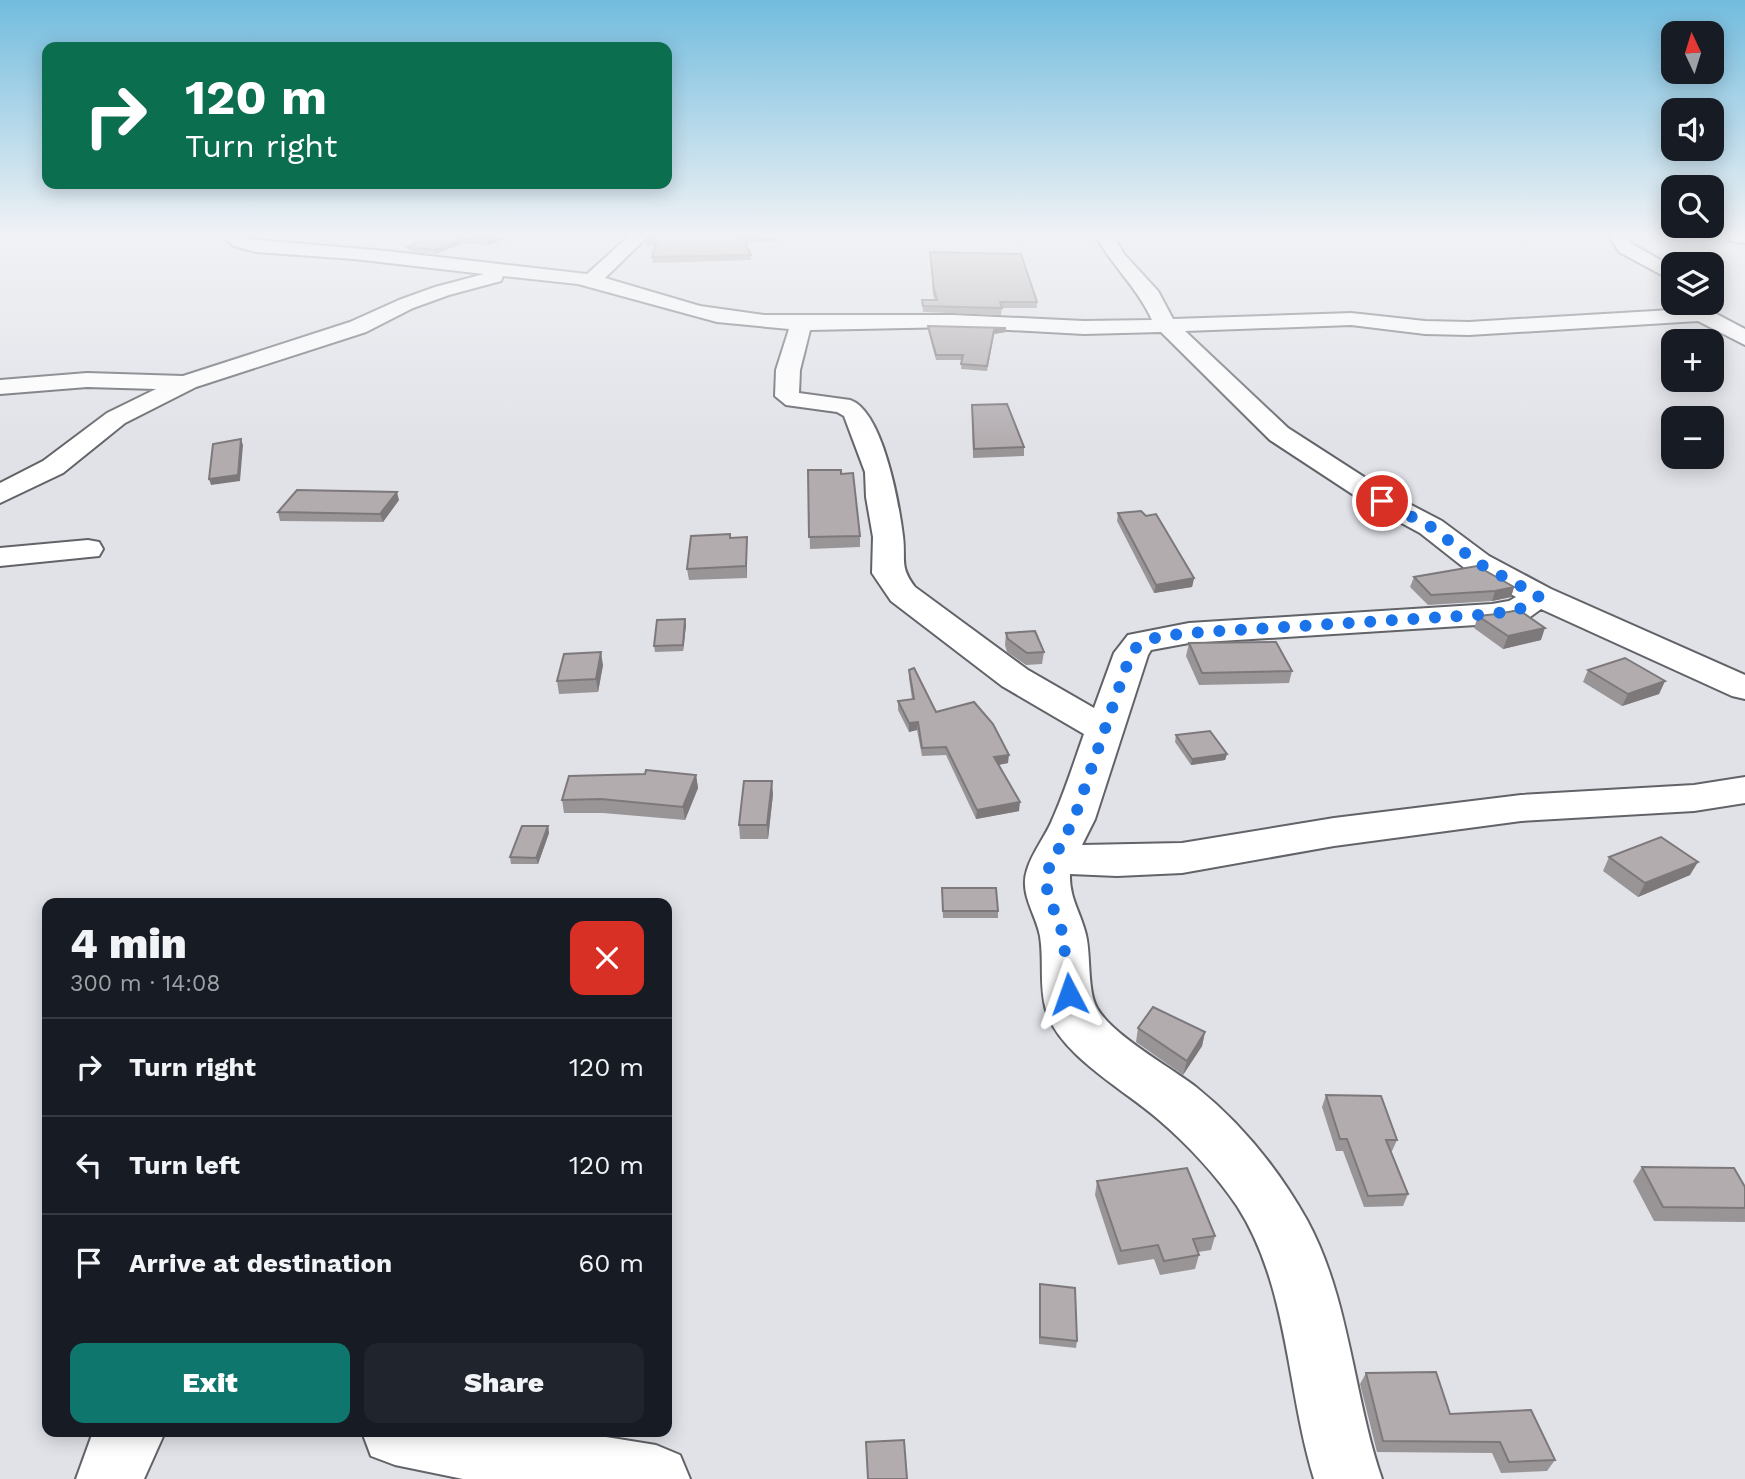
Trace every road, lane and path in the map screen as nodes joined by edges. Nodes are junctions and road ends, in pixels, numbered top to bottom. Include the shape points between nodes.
1 (405, 306) edge
2 (672, 306) edge
3 (1157, 306) edge
4 (1661, 312) edge
5 (1709, 315) edge
6 (1165, 324) junction
7 (801, 325) junction
8 (1065, 329) junction
9 (1745, 338) edge
10 (1139, 347) dead end
11 (1166, 354) dead end
12 (1205, 365) junction
13 (188, 382) junction
14 (0, 387) edge
15 (0, 494) edge
16 (88, 549) dead end
17 (0, 557) edge
18 (1539, 596) junction
19 (1745, 688) edge
20 (1103, 729) junction
21 (1745, 790) edge
22 (1054, 859) junction
23 (129, 1437) edge
24 (421, 1437) edge
25 (110, 1479) edge
26 (656, 1479) edge
27 (1348, 1479) edge

1 - 13 street via 337,334
2 - 7 street via 735,319
3 - 6 street
4 - 6 street via 1545,325 1436,328 1351,319
5 - 9 street
6 - 8 street
6 - 12 street
7 - 8 street via 961,321
7 - 20 street via 788,370 787,396 796,402 843,405 855,412 879,472 888,573 903,594 1014,678
8 - 10 street
11 - 12 street
12 - 18 street via 1279,434 1431,527 1478,563
13 - 14 street via 87,380
13 - 15 street via 116,418 53,467
16 - 17 street
18 - 19 street
18 - 20 street via 1518,610 1492,614 1153,637 1140,642 1131,653
20 - 22 street via 1074,819
21 - 22 street via 1521,808 1334,832 1182,858
22 - 27 street via 1048,870 1047,892 1063,934 1071,1010 1108,1051 1209,1133 1256,1186 1287,1241 1305,1289 1335,1439
23 - 25 street
24 - 26 street

